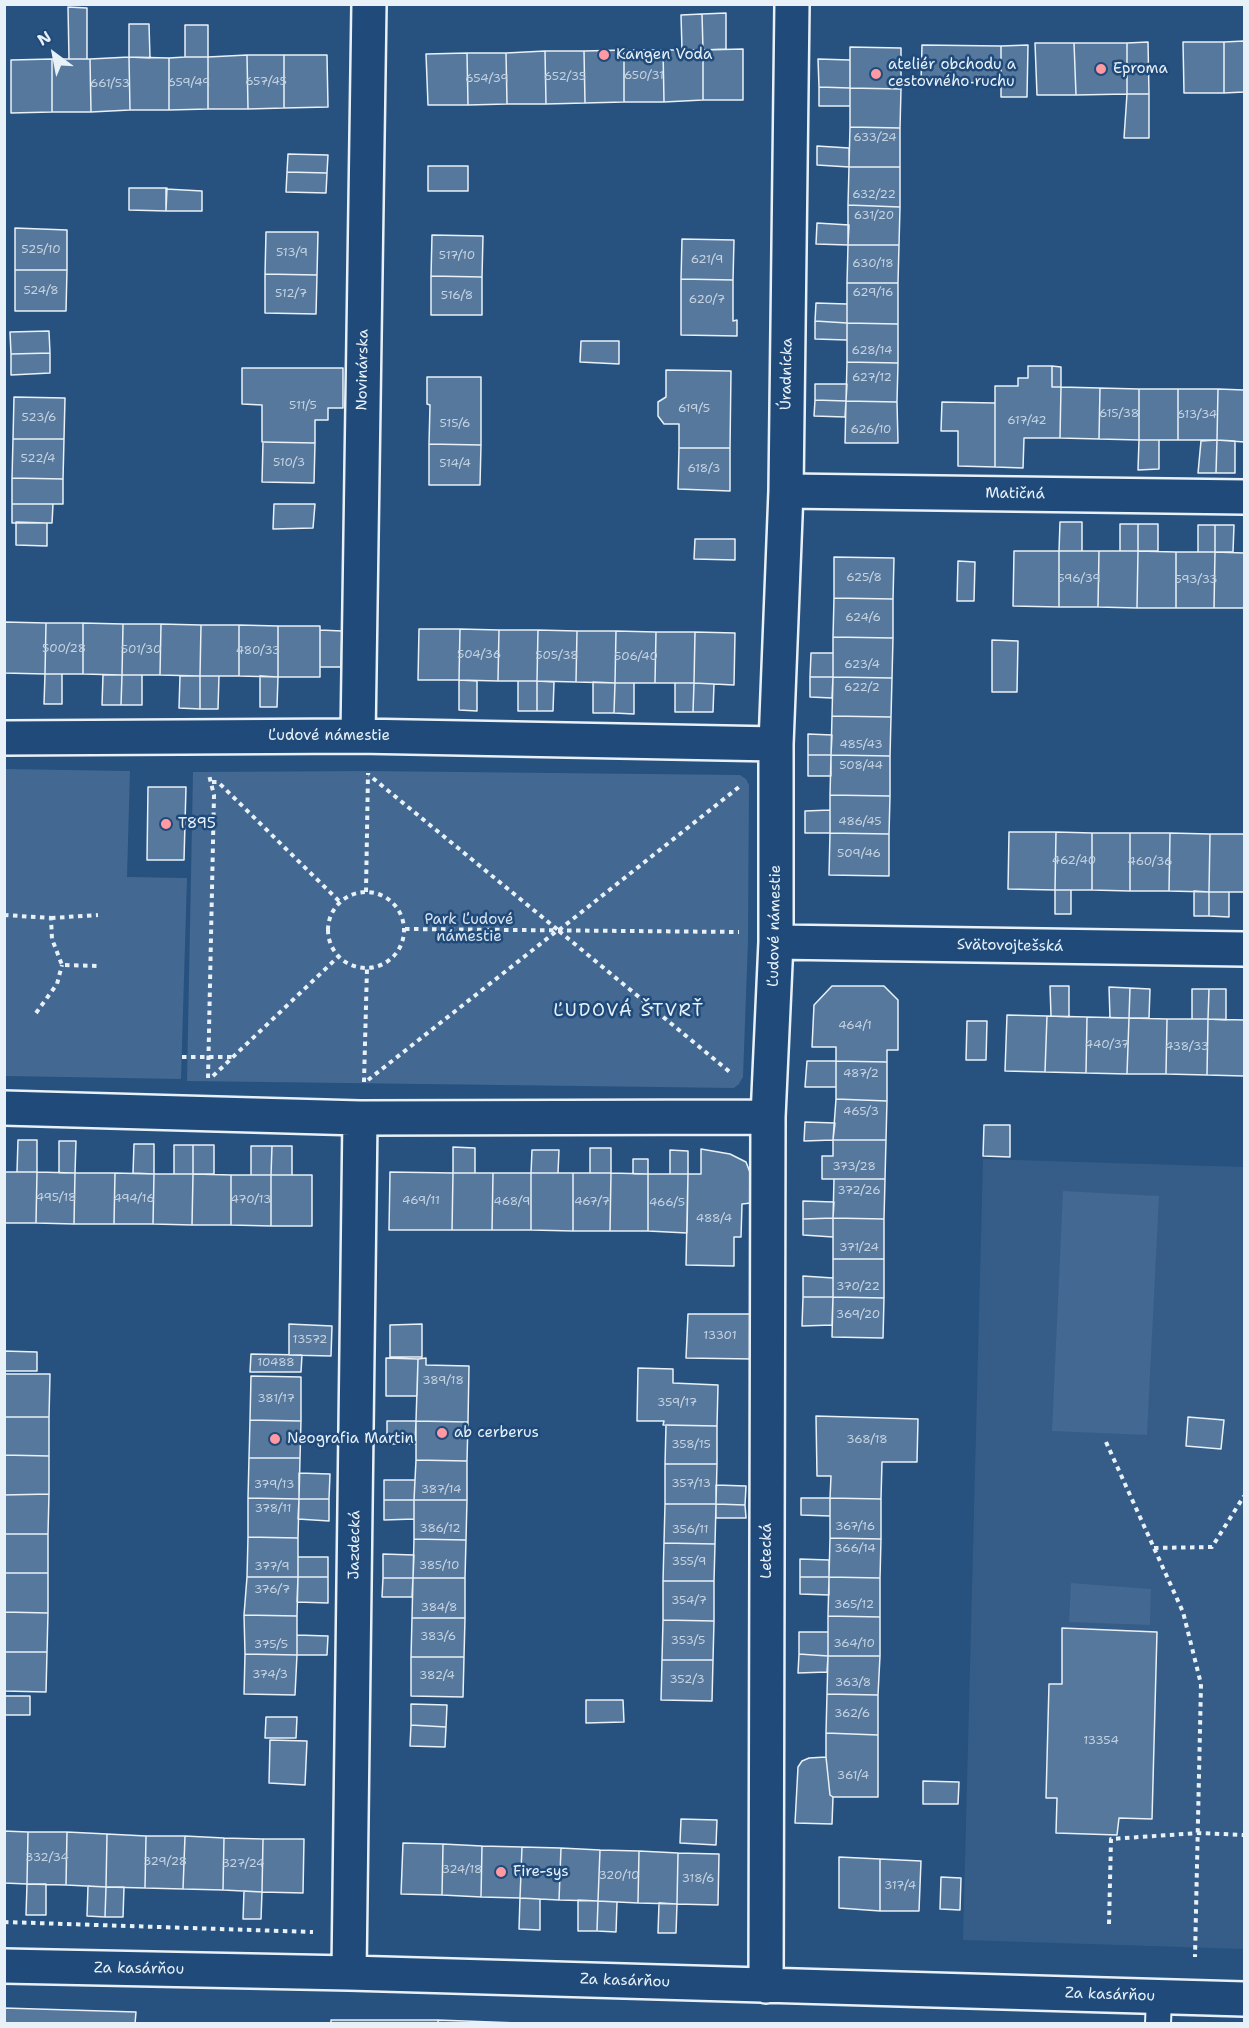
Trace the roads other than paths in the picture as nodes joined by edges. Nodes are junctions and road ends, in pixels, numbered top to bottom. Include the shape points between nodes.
1 (369, 4) edge
2 (792, 4) edge
3 (786, 491) junction
4 (1245, 497) edge
5 (358, 735) junction
6 (4, 738) edge
7 (776, 744) junction
8 (776, 942) junction
9 (1245, 950) edge
10 (363, 1096) junction
11 (4, 1108) edge
12 (768, 1117) junction
13 (4, 1966) edge
14 (349, 1973) junction
15 (766, 1986) junction
16 (1245, 1999) edge
17 (1158, 2010) edge

1 - 5 street, Novinárska
2 - 3 street, Úradnícka
3 - 4 street, Matičná
3 - 7 street, Úradnícka
5 - 6 street, Ľudové námestie
5 - 7 street, Ľudové námestie
7 - 8 street, Ľudové námestie
8 - 9 street, Svätovojtešská
8 - 12 street, Ľudové námestie
10 - 11 street
10 - 12 street
10 - 14 street, Jazdecká
12 - 15 street, Letecká
13 - 14 street, Za kasárňou
14 - 15 street, Za kasárňou
15 - 17 street, Za kasárňou
16 - 17 street, Za kasárňou

